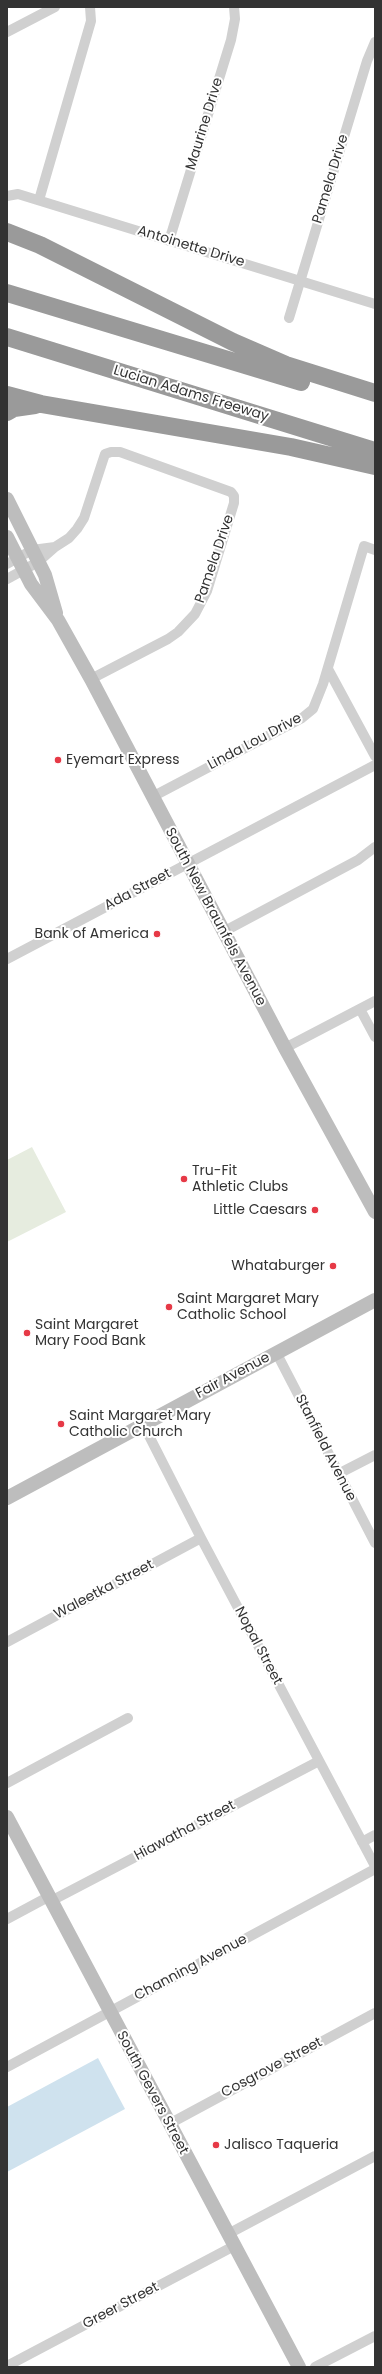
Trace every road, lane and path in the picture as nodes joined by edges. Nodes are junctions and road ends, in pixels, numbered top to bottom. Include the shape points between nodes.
1 (55, 7) edge
2 (91, 7) edge
3 (234, 7) edge
4 (7, 32) edge
5 (375, 42) edge
6 (7, 196) edge
7 (39, 200) junction
8 (7, 232) edge
9 (169, 241) junction
10 (300, 281) junction
11 (7, 293) edge
12 (375, 304) edge
13 (289, 318) dead end
14 (7, 337) edge
15 (375, 393) edge
16 (7, 395) edge
17 (41, 404) junction
18 (375, 404) edge
19 (7, 412) edge
20 (375, 451) edge
21 (375, 466) edge
22 (7, 499) edge
23 (7, 537) edge
24 (375, 550) edge
25 (35, 556) junction
26 (16, 564) edge
27 (7, 579) edge
28 (58, 620) junction
29 (328, 669) junction
30 (91, 679) junction
31 (375, 756) edge
32 (375, 765) edge
33 (152, 797) junction
34 (375, 847) edge
35 (187, 864) junction
36 (223, 932) junction
37 (7, 959) edge
38 (375, 1001) edge
39 (360, 1009) junction
40 (375, 1037) edge
41 (285, 1048) junction
42 (375, 1212) edge
43 (375, 1300) edge
44 (276, 1352) junction
45 (143, 1424) junction
46 (375, 1455) edge
47 (338, 1474) junction
48 (7, 1498) edge
49 (201, 1538) junction
50 (375, 1543) edge
51 (7, 1642) edge
52 (128, 1718) dead end
53 (319, 1761) junction
54 (7, 1783) edge
55 (7, 1817) edge
56 (375, 1835) edge
57 (362, 1842) junction
58 (375, 1868) edge
59 (49, 1899) junction
60 (7, 1919) edge
61 (109, 2012) junction
62 (375, 2013) edge
63 (7, 2067) edge
64 (169, 2124) junction
65 (375, 2156) edge
66 (231, 2240) junction
67 (375, 2336) edge
68 (7, 2366) edge
69 (297, 2366) edge
70 (315, 2367) edge

1 - 4 street
2 - 7 street via 91,20
3 - 9 street, Maurine Drive via 235,19 231,40
5 - 10 street, Pamela Drive
6 - 7 street, Antoinette Drive via 18,194
7 - 9 street, Antoinette Drive
8 - 15 highway via 40,245 233,342 286,365
9 - 10 street, Antoinette Drive
10 - 12 street, Antoinette Drive
10 - 13 street, Pamela Drive
11 - 18 highway
14 - 20 highway, Lucian Adams Freeway
16 - 17 highway
17 - 19 highway via 14,408
17 - 21 highway via 291,447
22 - 25 main road, South New Braunfels Avenue
23 - 26 main road, South New Braunfels Avenue
24 - 29 street, Linda Lou Drive via 364,546
25 - 26 street
25 - 28 main road, South New Braunfels Avenue via 44,575
25 - 30 street, Pamela Drive via 69,538 84,518 105,454 120,452 231,492 234,496 207,591 195,614 178,632
26 - 27 street
26 - 28 main road, South New Braunfels Avenue
28 - 30 main road, South New Braunfels Avenue
29 - 31 street
29 - 33 street, Linda Lou Drive via 313,709 302,718
30 - 33 main road, South New Braunfels Avenue
32 - 35 street, Ada Street
33 - 35 main road, South New Braunfels Avenue
34 - 36 street via 358,860
35 - 36 main road, South New Braunfels Avenue
35 - 37 street, Ada Street
36 - 41 main road, South New Braunfels Avenue
38 - 39 street
39 - 40 street
39 - 41 street
41 - 42 main road, South New Braunfels Avenue
43 - 44 main road, Fair Avenue
44 - 45 main road, Fair Avenue
44 - 47 street, Stanfield Avenue
45 - 48 main road, Fair Avenue
45 - 49 street, Nopal Street
46 - 47 street
47 - 50 street, Stanfield Avenue
49 - 51 street, Waleetka Street
49 - 53 street, Nopal Street
52 - 54 street
53 - 57 street, Nopal Street
53 - 59 street, Hiawatha Street
55 - 59 main road, South Gevers Street
56 - 57 street
57 - 58 street, Nopal Street
58 - 61 street, Channing Avenue
59 - 60 street, Hiawatha Street
59 - 61 main road, South Gevers Street
61 - 63 street, Channing Avenue
61 - 64 main road, South Gevers Street
62 - 64 street, Cosgrove Street
64 - 66 main road, South Gevers Street
65 - 66 street, Greer Street
66 - 68 street, Greer Street
66 - 69 main road, South Gevers Street
67 - 70 street

